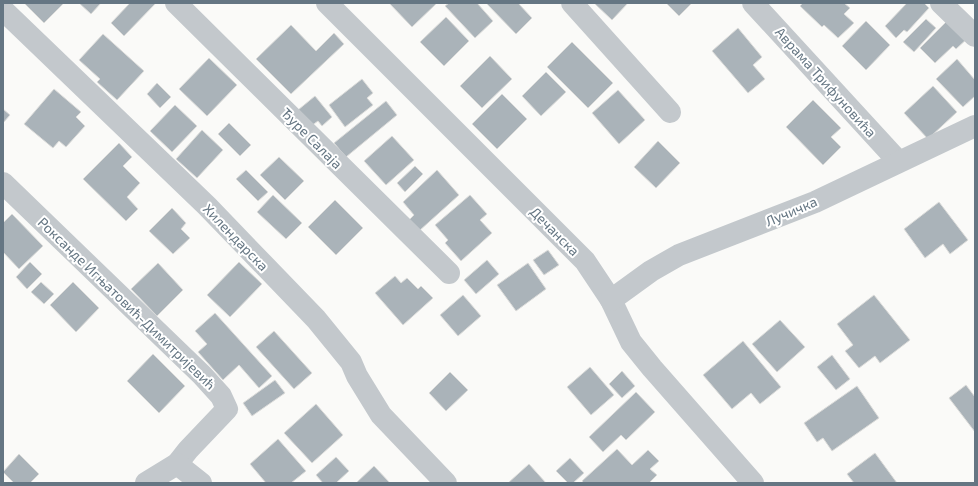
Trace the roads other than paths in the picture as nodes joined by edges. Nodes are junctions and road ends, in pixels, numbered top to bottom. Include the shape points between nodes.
1 (176, 3) edge
2 (326, 3) edge
3 (572, 3) edge
4 (753, 3) edge
5 (941, 3) edge
6 (3, 10) edge
7 (975, 36) edge
8 (670, 112) dead end
9 (975, 126) edge
10 (898, 161) junction
11 (3, 183) edge
12 (449, 273) dead end
13 (611, 300) junction
14 (177, 464) junction
15 (146, 483) edge
16 (201, 483) edge
17 (446, 483) edge
18 (753, 483) edge

1 - 12 street, Ђуре Салаја
2 - 13 street, Дечанска via 585,261
3 - 8 street
4 - 10 street, Аврама Трифуновића
5 - 7 street
6 - 17 street, Хилендарска via 207,206 316,319 351,362 381,415
9 - 10 street, Лучичка
10 - 13 street, Лучичка via 815,202 679,255 651,271
11 - 14 street, Роксанде Игњатовић-Димитријевић via 221,396 227,409
13 - 18 street, Дечанска via 631,342
14 - 15 street
14 - 16 street

